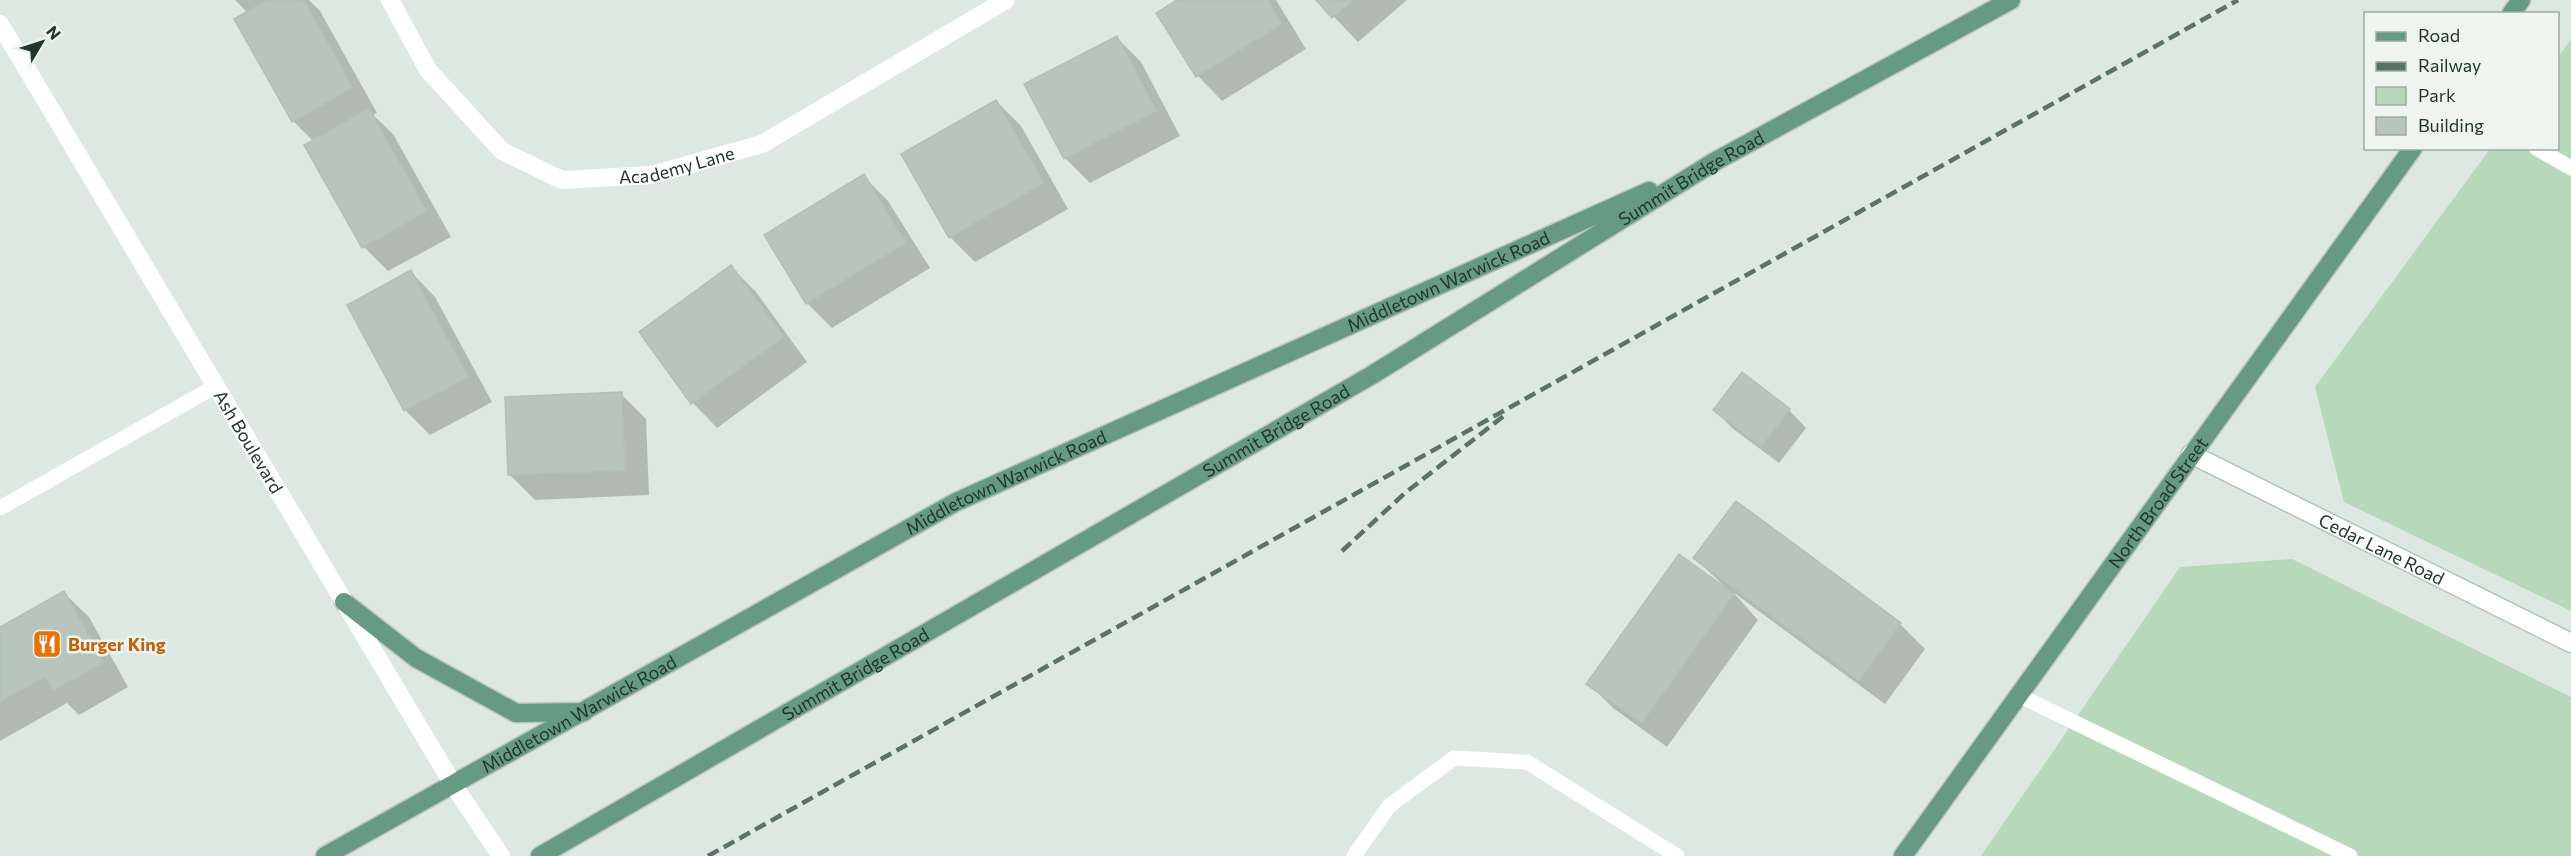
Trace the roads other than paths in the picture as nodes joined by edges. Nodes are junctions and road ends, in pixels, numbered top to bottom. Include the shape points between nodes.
1 (390, 0) edge
2 (1006, 0) edge
3 (2011, 0) edge
4 (0, 24) edge
5 (2412, 150) edge
6 (2540, 150) edge
7 (1714, 162) junction
8 (2571, 168) edge
9 (216, 386) junction
10 (2191, 454) junction
11 (0, 507) edge
12 (344, 602) junction
13 (2571, 643) edge
14 (2018, 695) junction
15 (586, 712) junction
16 (454, 786) junction
17 (325, 856) edge
18 (501, 856) edge
19 (540, 856) edge
20 (1354, 856) edge
21 (1677, 856) edge
22 (1903, 856) edge
23 (2350, 856) edge

1 - 2 street, Academy Lane via 428,70 502,150 562,180 652,175 762,144
3 - 7 main road, Summit Bridge Road
4 - 9 street, Ash Boulevard
5 - 10 main road, North Broad Street
6 - 8 lane
7 - 15 main road, Middletown Warwick Road via 956,502
7 - 19 main road, Summit Bridge Road via 1372,375
9 - 11 lane
9 - 12 street, Ash Boulevard
10 - 13 street, Cedar Lane Road
10 - 14 main road, North Broad Street
12 - 15 main road via 416,658 516,713
12 - 16 street, Ash Boulevard
14 - 22 main road, North Broad Street
14 - 23 lane
15 - 16 main road, Middletown Warwick Road
16 - 17 main road, Middletown Warwick Road
16 - 18 street, Ash Boulevard
20 - 21 lane via 1389,806 1454,758 1527,762

